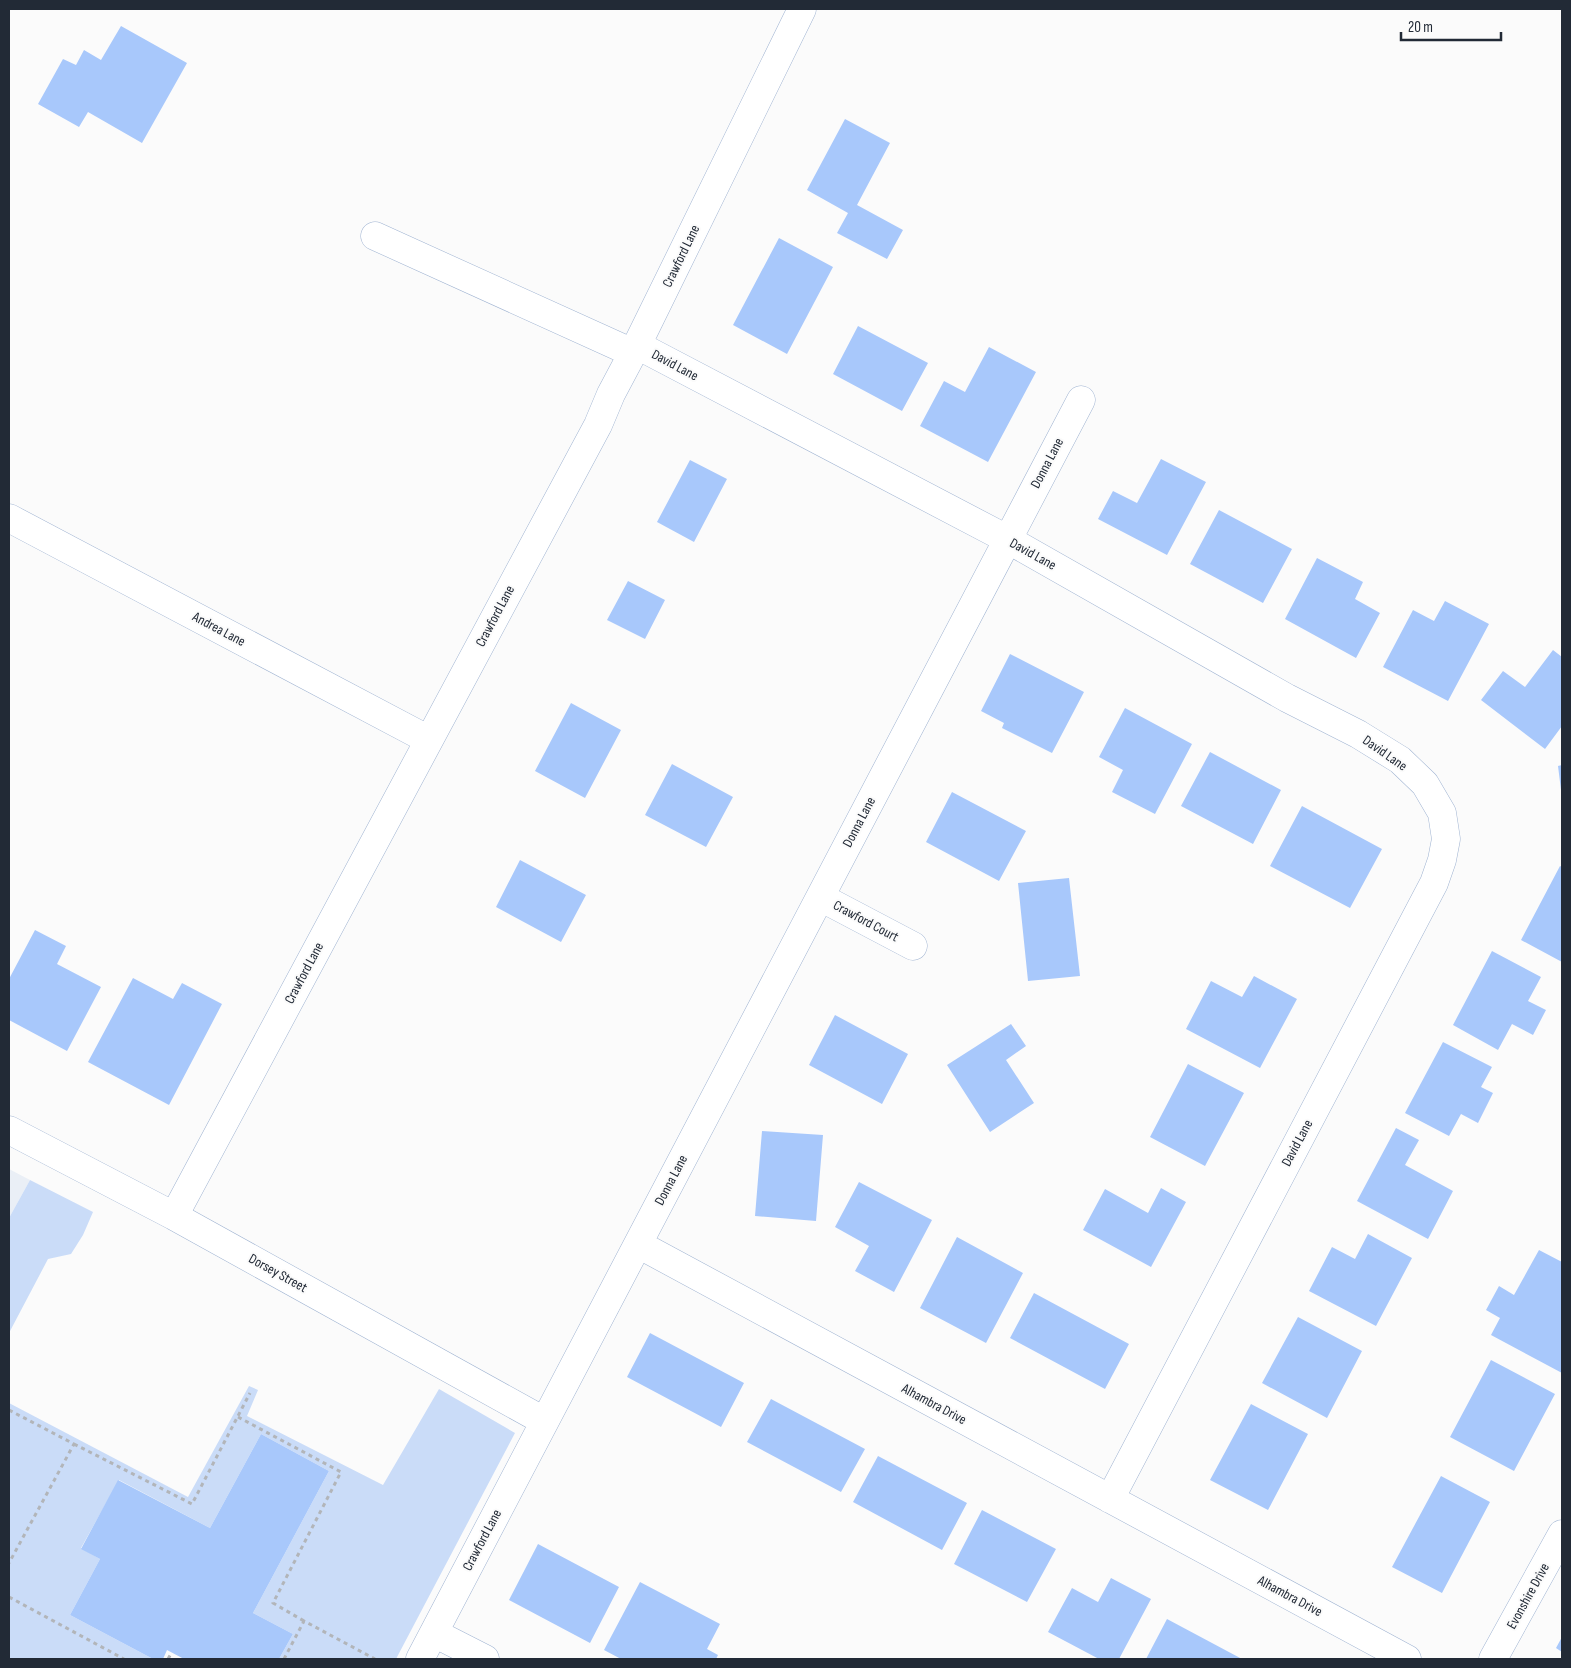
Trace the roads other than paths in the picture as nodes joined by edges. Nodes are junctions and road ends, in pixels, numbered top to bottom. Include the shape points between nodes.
1 (802, 9) edge
2 (375, 236) dead end
3 (635, 349) junction
4 (1081, 400) dead end
5 (9, 518) edge
6 (1007, 539) junction
7 (429, 740) junction
8 (820, 896) junction
9 (913, 946) dead end
10 (9, 1130) edge
11 (174, 1216) junction
12 (638, 1244) junction
13 (544, 1421) junction
14 (1110, 1499) junction
15 (1562, 1534) edge
16 (434, 1632) junction
17 (420, 1659) edge
18 (485, 1659) edge
19 (1407, 1659) edge
20 (1493, 1659) edge

1 - 3 street, Crawford Lane
2 - 3 street, David Lane
3 - 6 street, David Lane
3 - 7 street, Crawford Lane via 598,425
4 - 6 street, Donna Lane
5 - 7 street, Andrea Lane
6 - 8 street, Donna Lane
6 - 14 street, David Lane via 1400,760 1425,784 1442,813 1446,839 1434,884
7 - 11 street, Crawford Lane
8 - 9 street, Crawford Court
8 - 12 street, Donna Lane
10 - 11 street, Dorsey Street
11 - 13 street, Dorsey Street
12 - 13 street
12 - 14 street, Alhambra Drive
13 - 16 street, Crawford Lane
14 - 19 street, Alhambra Drive
15 - 20 street, Evonshire Drive
16 - 17 street, Crawford Lane
16 - 18 street

